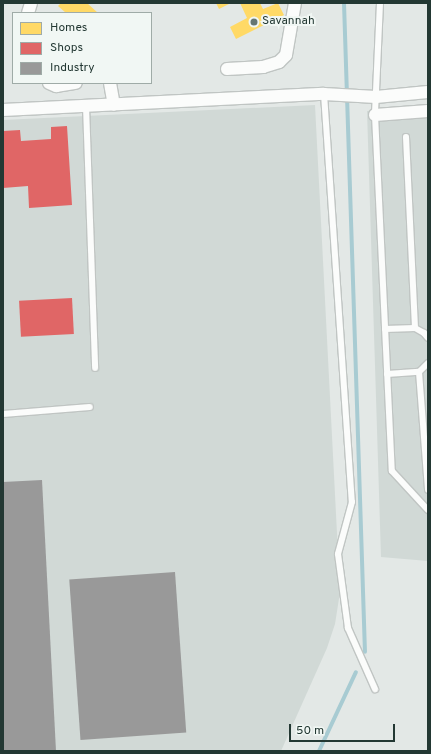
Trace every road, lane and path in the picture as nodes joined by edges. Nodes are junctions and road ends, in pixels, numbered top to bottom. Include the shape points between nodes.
1 (295, 3) edge
2 (380, 3) edge
3 (227, 68) dead end
4 (51, 84) edge
5 (69, 84) edge
6 (110, 84) edge
7 (428, 92) edge
8 (324, 94) junction
9 (376, 97) junction
10 (114, 105) junction
11 (86, 106) junction
12 (3, 110) edge
13 (428, 111) edge
14 (375, 114) junction
15 (406, 137) dead end
16 (415, 328) junction
17 (385, 329) junction
18 (428, 338) edge
19 (428, 363) edge
20 (95, 368) dead end
21 (418, 372) junction
22 (387, 374) junction
23 (90, 407) dead end
24 (3, 414) edge
25 (428, 490) edge
26 (428, 510) edge
27 (375, 689) dead end

1 - 3 street via 286,55 279,62 263,67
2 - 9 lane
4 - 5 street
6 - 10 street
7 - 9 street
8 - 9 street
8 - 10 street
8 - 27 lane via 352,502 338,554 348,628
9 - 14 lane
10 - 11 street
11 - 12 street
11 - 20 lane
13 - 14 street
14 - 17 lane
15 - 16 lane
16 - 17 lane
16 - 18 lane
17 - 22 lane
19 - 21 lane
21 - 22 lane
21 - 25 lane
22 - 26 lane via 392,471
23 - 24 lane

